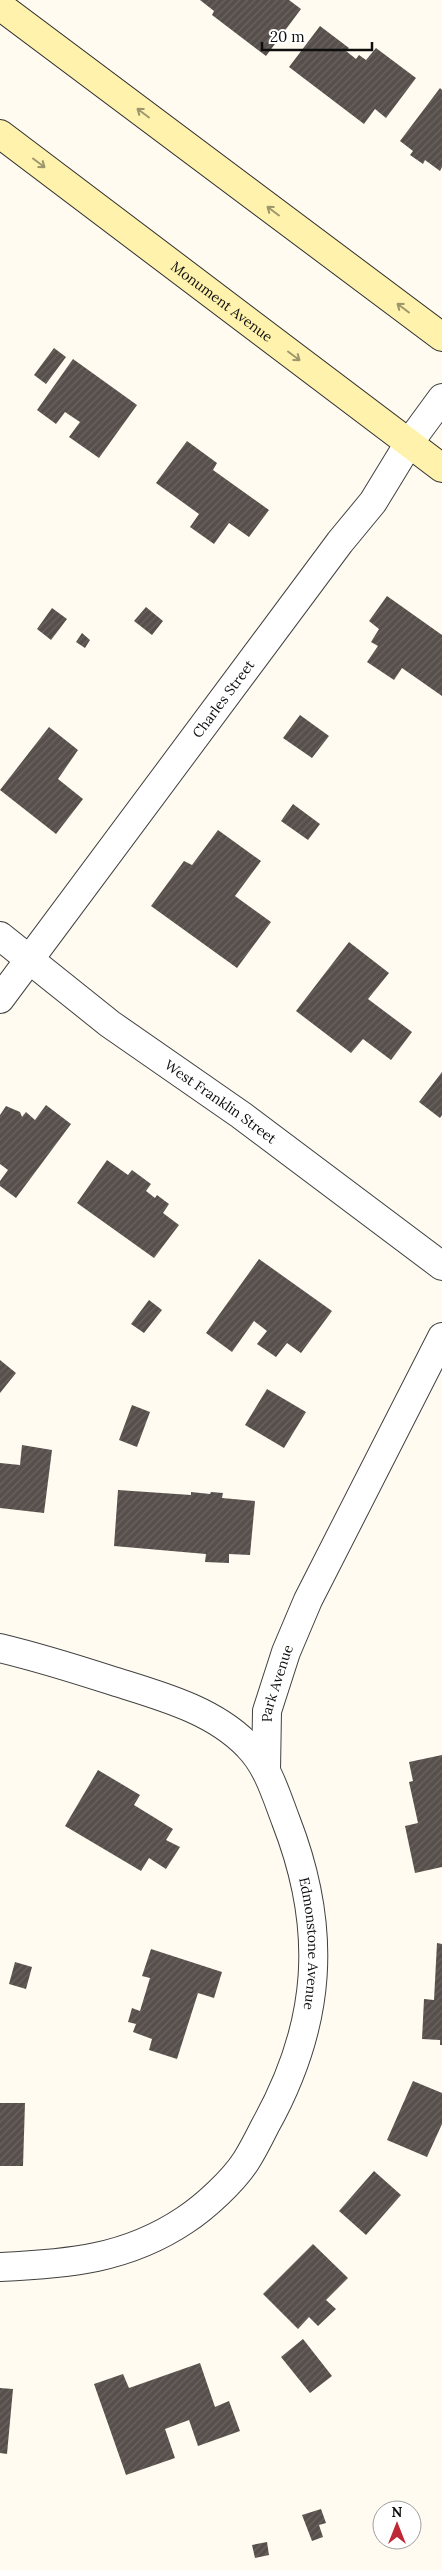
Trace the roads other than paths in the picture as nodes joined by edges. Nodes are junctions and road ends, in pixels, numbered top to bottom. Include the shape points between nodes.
1 (0, 6) edge
2 (0, 134) edge
3 (442, 337) edge
4 (442, 398) edge
5 (408, 443) junction
6 (442, 468) edge
7 (0, 936) edge
8 (30, 959) junction
9 (0, 999) edge
10 (442, 1266) edge
11 (442, 1337) edge
12 (0, 1648) edge
13 (266, 1770) junction
14 (0, 2266) edge

3 -> 1 street
2 -> 5 street, Monument Avenue
4 - 5 street, Charles Street
5 - 6 street, Monument Avenue
5 - 8 street, Charles Street via 373,502
7 - 8 street, West Franklin Street
8 - 9 street, Charles Street
8 - 10 street, West Franklin Street via 110,1024 241,1115
11 - 13 street, Park Avenue via 312,1592 286,1652 267,1711
12 - 13 street via 36,1656 175,1700 213,1720 248,1745
13 - 14 street, Edmonstone Avenue via 300,1858 313,1926 314,1984 302,2045 283,2095 245,2163 186,2220 152,2239 114,2254 62,2264

